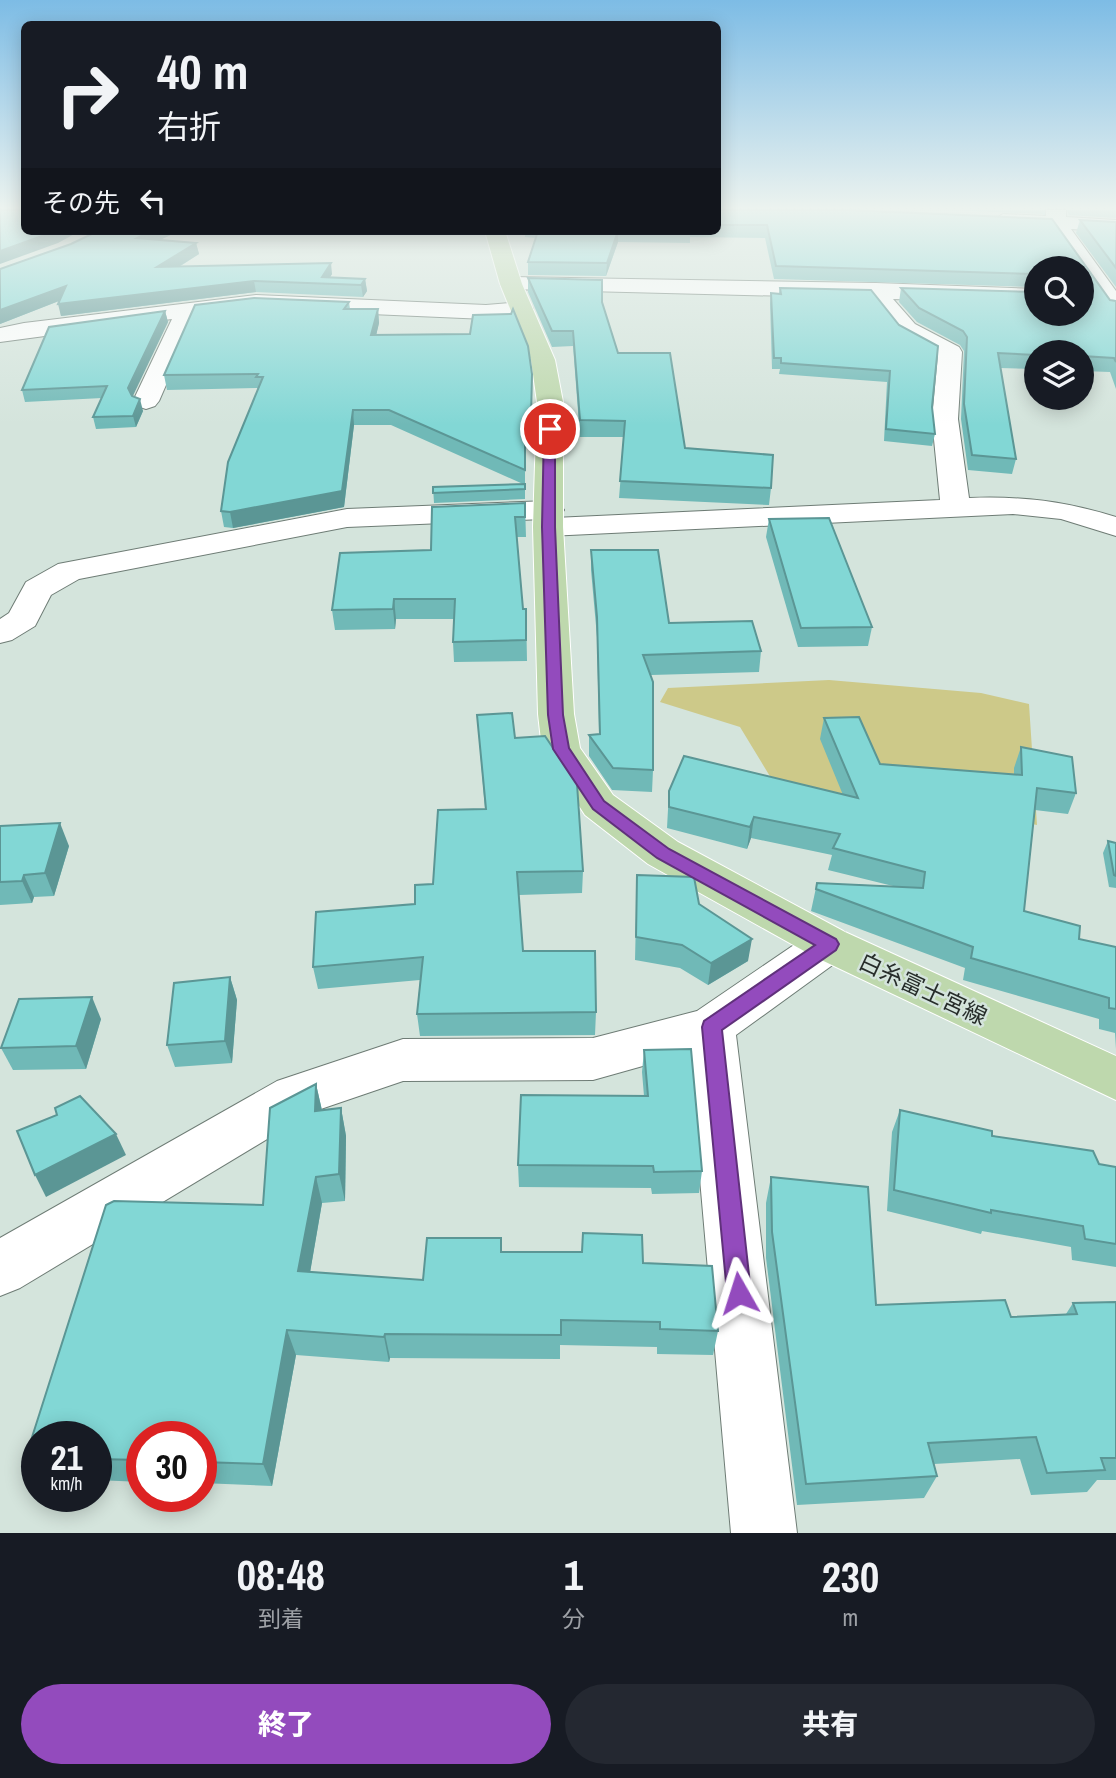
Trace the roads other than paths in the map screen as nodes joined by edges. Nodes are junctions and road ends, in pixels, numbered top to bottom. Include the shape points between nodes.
1 (511, 282) edge
2 (1099, 282) edge
3 (876, 290) junction
4 (1024, 296) edge
5 (516, 297) junction
6 (1094, 299) edge
7 (1113, 303) edge
8 (187, 310) junction
9 (0, 335) edge
10 (146, 401) dead end
11 (955, 508) junction
12 (549, 519) junction
13 (1116, 527) edge
14 (0, 632) edge
15 (830, 944) junction
16 (711, 1027) junction
17 (1116, 1079) edge
18 (0, 1269) edge
19 (764, 1533) edge

1 - 5 main road, 白糸富士宮線
2 - 7 street
3 - 4 street
3 - 5 street via 591,282
3 - 11 street via 900,325 950,352 945,419
5 - 8 street via 486,312 256,302
5 - 12 main road, 白糸富士宮線 via 543,360 550,402
6 - 7 street
8 - 9 street
8 - 10 street
11 - 12 street
11 - 13 street via 1013,505 1065,511
12 - 14 street via 347,518 69,571 37,589 23,619
12 - 15 main road, 白糸富士宮線 via 561,749 598,805 663,853
15 - 16 street
15 - 17 main road, 白糸富士宮線
16 - 18 street via 593,1059 403,1060 295,1096
16 - 19 street

